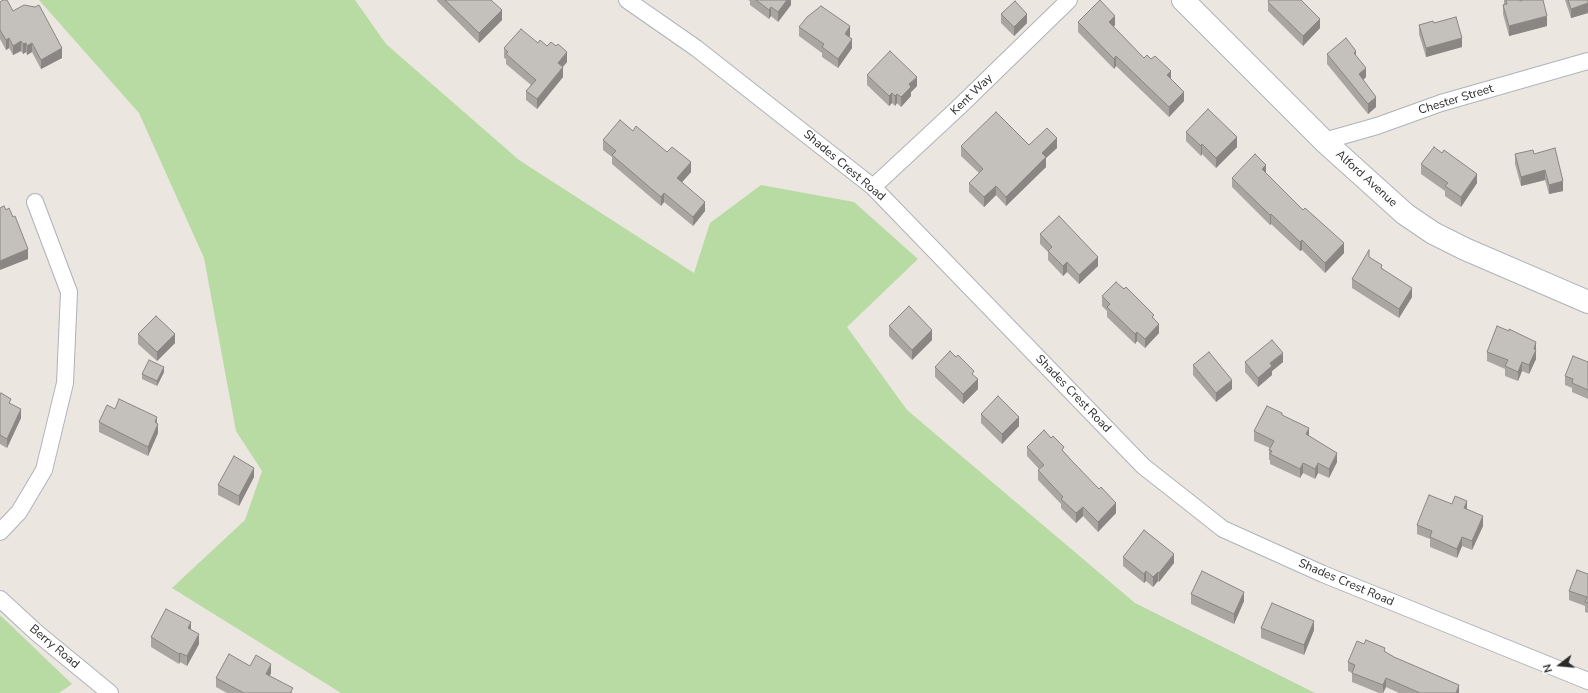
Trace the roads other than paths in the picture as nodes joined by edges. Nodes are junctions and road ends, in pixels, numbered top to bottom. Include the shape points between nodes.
1 (627, 0) edge
2 (1069, 0) edge
3 (1183, 0) edge
4 (1588, 61) edge
5 (1324, 141) junction
6 (873, 187) junction
7 (35, 202) dead end
8 (1588, 302) edge
9 (0, 532) edge
10 (0, 599) edge
11 (1588, 681) edge
12 (110, 693) edge

1 - 6 street, Shades Crest Road via 696,48
2 - 6 street, Kent Way
3 - 5 street, Alford Avenue
4 - 5 street, Chester Street via 1441,103 1377,126
5 - 8 street, Alford Avenue via 1384,197 1433,232 1510,270
6 - 11 street, Shades Crest Road via 1143,466 1223,529 1323,574
7 - 9 street via 69,292 65,383 44,470 18,512
10 - 12 street, Berry Road

